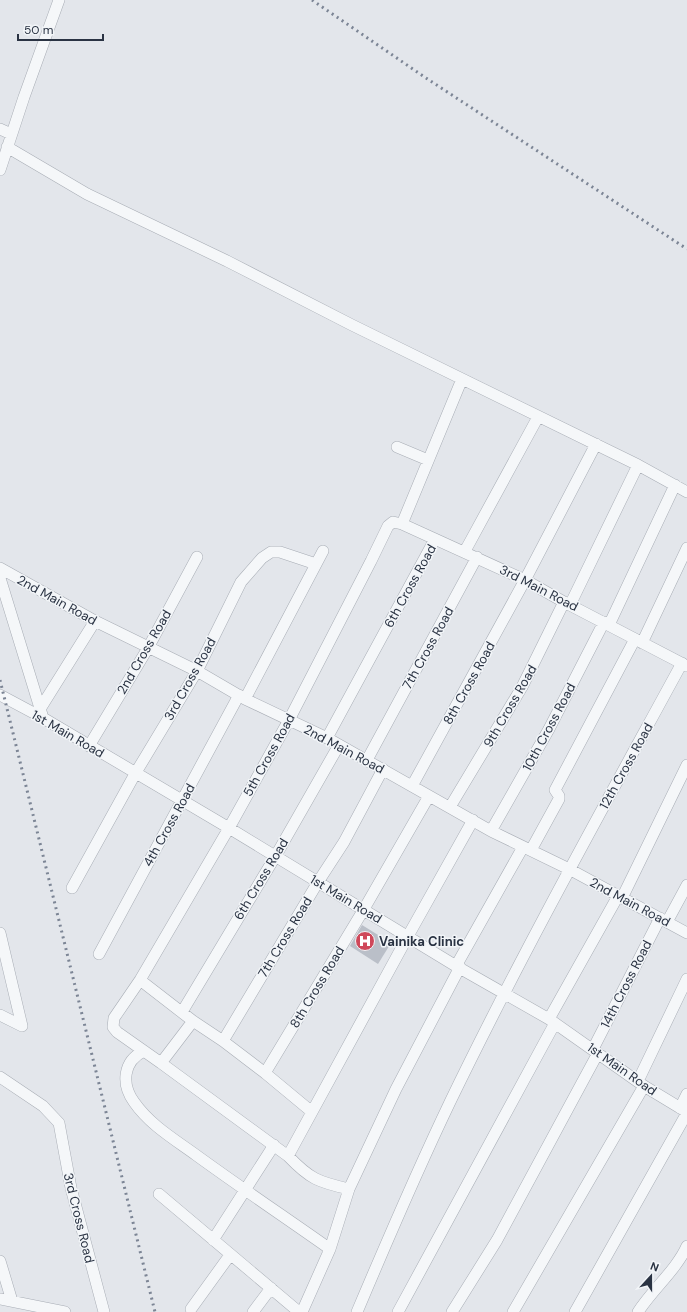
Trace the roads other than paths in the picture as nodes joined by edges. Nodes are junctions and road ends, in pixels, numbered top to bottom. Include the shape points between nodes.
1 (59, 0) edge
2 (0, 129) edge
3 (11, 134) junction
4 (7, 146) junction
5 (0, 170) edge
6 (462, 379) junction
7 (538, 417) junction
8 (596, 444) junction
9 (397, 447) dead end
10 (428, 460) junction
11 (638, 465) junction
12 (675, 485) junction
13 (687, 492) edge
14 (402, 524) junction
15 (435, 539) junction
16 (324, 550) dead end
17 (465, 551) junction
18 (686, 551) edge
19 (197, 557) dead end
20 (477, 557) junction
21 (316, 564) junction
22 (0, 568) edge
23 (0, 578) edge
24 (525, 580) junction
25 (567, 603) junction
26 (95, 621) junction
27 (607, 624) junction
28 (638, 641) junction
29 (148, 648) junction
30 (685, 664) edge
31 (197, 671) junction
32 (0, 695) edge
33 (242, 697) junction
34 (42, 714) junction
35 (289, 720) junction
36 (327, 738) junction
37 (339, 744) junction
38 (89, 746) junction
39 (367, 760) junction
40 (687, 765) edge
41 (383, 769) junction
42 (135, 774) junction
43 (412, 786) junction
44 (429, 796) junction
45 (182, 802) junction
46 (450, 807) junction
47 (473, 820) junction
48 (229, 828) junction
49 (491, 831) junction
50 (527, 849) junction
51 (275, 857) junction
52 (569, 869) junction
53 (318, 882) junction
54 (687, 884) edge
55 (72, 888) dead end
56 (620, 897) junction
57 (364, 909) junction
58 (664, 920) junction
59 (0, 933) edge
60 (687, 933) edge
61 (408, 936) junction
62 (99, 954) dead end
63 (458, 966) junction
64 (687, 979) edge
65 (140, 980) junction
66 (505, 994) junction
67 (182, 1012) junction
68 (0, 1015) edge
69 (193, 1021) junction
70 (552, 1021) junction
71 (223, 1041) junction
72 (596, 1051) junction
73 (144, 1052) junction
74 (160, 1063) junction
75 (265, 1073) junction
76 (0, 1077) edge
77 (641, 1084) junction
78 (687, 1094) edge
79 (685, 1111) edge
80 (312, 1112) junction
81 (274, 1146) junction
82 (288, 1156) junction
83 (349, 1189) junction
84 (244, 1190) junction
85 (159, 1194) dead end
86 (212, 1240) junction
87 (687, 1246) edge
88 (330, 1250) junction
89 (230, 1255) junction
90 (0, 1261) edge
91 (271, 1288) junction
92 (0, 1299) edge
93 (12, 1302) junction
94 (191, 1309) dead end
95 (65, 1312) edge
96 (104, 1312) edge
97 (252, 1312) edge
98 (299, 1312) edge
99 (302, 1312) edge
100 (357, 1312) edge
101 (398, 1312) edge
102 (452, 1312) edge
103 (513, 1312) edge
104 (575, 1312) edge
105 (638, 1312) edge

1 - 3 street
2 - 3 street
3 - 4 street
4 - 5 street
4 - 6 street via 87,194
6 - 7 street
6 - 10 street
7 - 8 street
7 - 17 street
8 - 11 street
8 - 24 street, 8th Cross Road
9 - 10 street
10 - 14 street
11 - 12 street
11 - 25 street, 9th Cross Road
12 - 13 street
12 - 27 street, 10th Cross Road
14 - 15 street, 3rd Main Road
14 - 35 street, 5th Cross Road via 393,522 388,526
15 - 17 street, 3rd Main Road
15 - 36 street, 6th Cross Road
16 - 21 street, 4th Cross Road
17 - 20 street, 3rd Main Road
18 - 28 street
19 - 29 street, 2nd Cross Road
20 - 24 street, 3rd Main Road
20 - 39 street, 7th Cross Road
21 - 31 street, 3rd Cross Road via 280,552 271,552 262,558 241,582
21 - 33 street, 4th Cross Road
22 - 26 street, 2nd Main Road
23 - 34 street
24 - 25 street, 3rd Main Road
24 - 43 street, 8th Cross Road
25 - 27 street, 3rd Main Road
25 - 46 street, 9th Cross Road via 522,687
26 - 29 street, 2nd Main Road
26 - 34 street
27 - 28 street, 3rd Main Road
27 - 49 street, 10th Cross Road
28 - 30 street, 3rd Main Road
28 - 50 street via 555,790 559,798
29 - 31 street, 2nd Main Road
29 - 38 street, 2nd Cross Road
30 - 52 street, 12th Cross Road
31 - 33 street, 2nd Main Road
31 - 42 street, 3rd Cross Road
32 - 34 street, 1st Main Road
33 - 35 street, 2nd Main Road
33 - 45 street, 4th Cross Road
34 - 38 street, 1st Main Road
35 - 36 street, 2nd Main Road
35 - 48 street, 5th Cross Road
36 - 37 street, 2nd Main Road
37 - 39 street, 2nd Main Road
37 - 51 street, 6th Cross Road
38 - 42 street, 1st Main Road
39 - 41 street, 2nd Main Road
40 - 56 street
41 - 43 street, 2nd Main Road
41 - 53 street, 7th Cross Road via 344,842
42 - 45 street, 1st Main Road
42 - 55 street, 3rd Cross Road
43 - 44 street, 2nd Main Road
44 - 46 street, 2nd Main Road
44 - 57 street, 8th Cross Road
45 - 48 street, 1st Main Road
45 - 62 street, 4th Cross Road
46 - 47 street, 2nd Main Road
47 - 49 street, 2nd Main Road
47 - 61 street
48 - 51 street, 1st Main Road
48 - 65 street, 5th Cross Road
49 - 50 street, 2nd Main Road
50 - 52 street, 2nd Main Road
50 - 63 street
51 - 53 street, 1st Main Road
51 - 67 street, 6th Cross Road
52 - 56 street, 2nd Main Road
52 - 66 street, 12th Cross Road
53 - 57 street, 1st Main Road
53 - 71 street, 7th Cross Road
54 - 58 street, 14th Cross Road
56 - 58 street, 2nd Main Road
56 - 70 street
57 - 61 street, 1st Main Road
57 - 75 street, 8th Cross Road
58 - 60 street, 2nd Main Road
58 - 72 street, 14th Cross Road
59 - 68 street via 22,1026
61 - 63 street, 1st Main Road
61 - 80 street
63 - 66 street, 1st Main Road
63 - 83 street
64 - 77 street
65 - 67 street
65 - 73 street, 5th Cross Road via 114,1018 113,1027
66 - 70 street, 1st Main Road
66 - 100 street, 12th Cross Road via 447,1109
67 - 69 street
69 - 71 street
69 - 74 street
70 - 72 street, 1st Main Road
70 - 101 street
71 - 75 street
72 - 77 street, 1st Main Road
72 - 102 street, 14th Cross Road via 497,1240
73 - 74 street
73 - 84 street via 131,1060 127,1070 125,1080 133,1102 150,1121
74 - 81 street
75 - 80 street
76 - 96 street, 3rd Cross Road via 43,1106 59,1123 71,1188
77 - 79 street, 1st Main Road
77 - 103 street
78 - 79 street
79 - 104 street
80 - 82 street
81 - 82 street
81 - 84 street
82 - 83 street via 311,1177 324,1184
83 - 88 street
84 - 86 street
84 - 88 street
85 - 86 street
86 - 89 street
87 - 105 street via 683,1255
88 - 99 street
89 - 91 street
89 - 94 street
90 - 93 street
91 - 97 street
91 - 98 street
92 - 93 street
93 - 95 street

